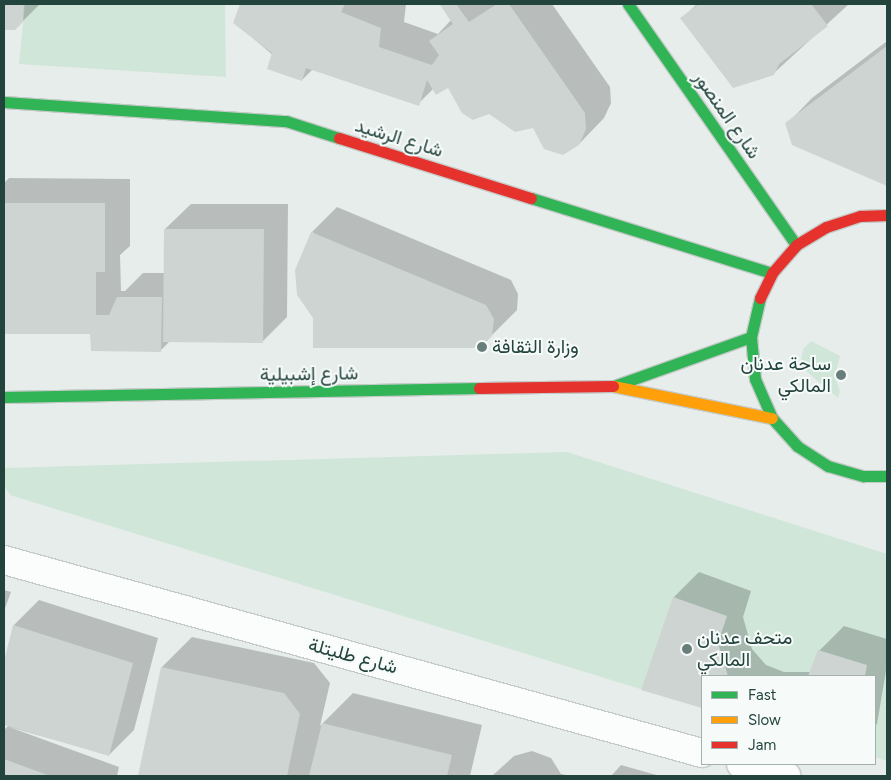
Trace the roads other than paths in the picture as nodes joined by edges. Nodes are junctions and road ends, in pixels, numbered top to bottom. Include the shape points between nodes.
1 (628, 4) edge
2 (4, 102) edge
3 (887, 216) edge
4 (796, 246) junction
5 (772, 273) junction
6 (751, 337) junction
7 (614, 386) junction
8 (4, 397) edge
9 (772, 418) junction
10 (887, 476) edge
11 (4, 560) edge
12 (701, 753) edge
13 (744, 765) edge
14 (786, 776) edge

1 - 4 main road, شارع المنصور
2 - 5 main road, شارع الرشيد via 286,121
3 - 4 main road via 860,216 826,227
4 - 5 main road
5 - 6 main road via 757,304
6 - 7 main road
6 - 9 main road via 755,379
7 - 8 main road, شارع إشبيلية
7 - 9 main road
9 - 10 main road via 797,446 828,466 864,476
11 - 12 street, شارع طليتلة
13 - 14 street

